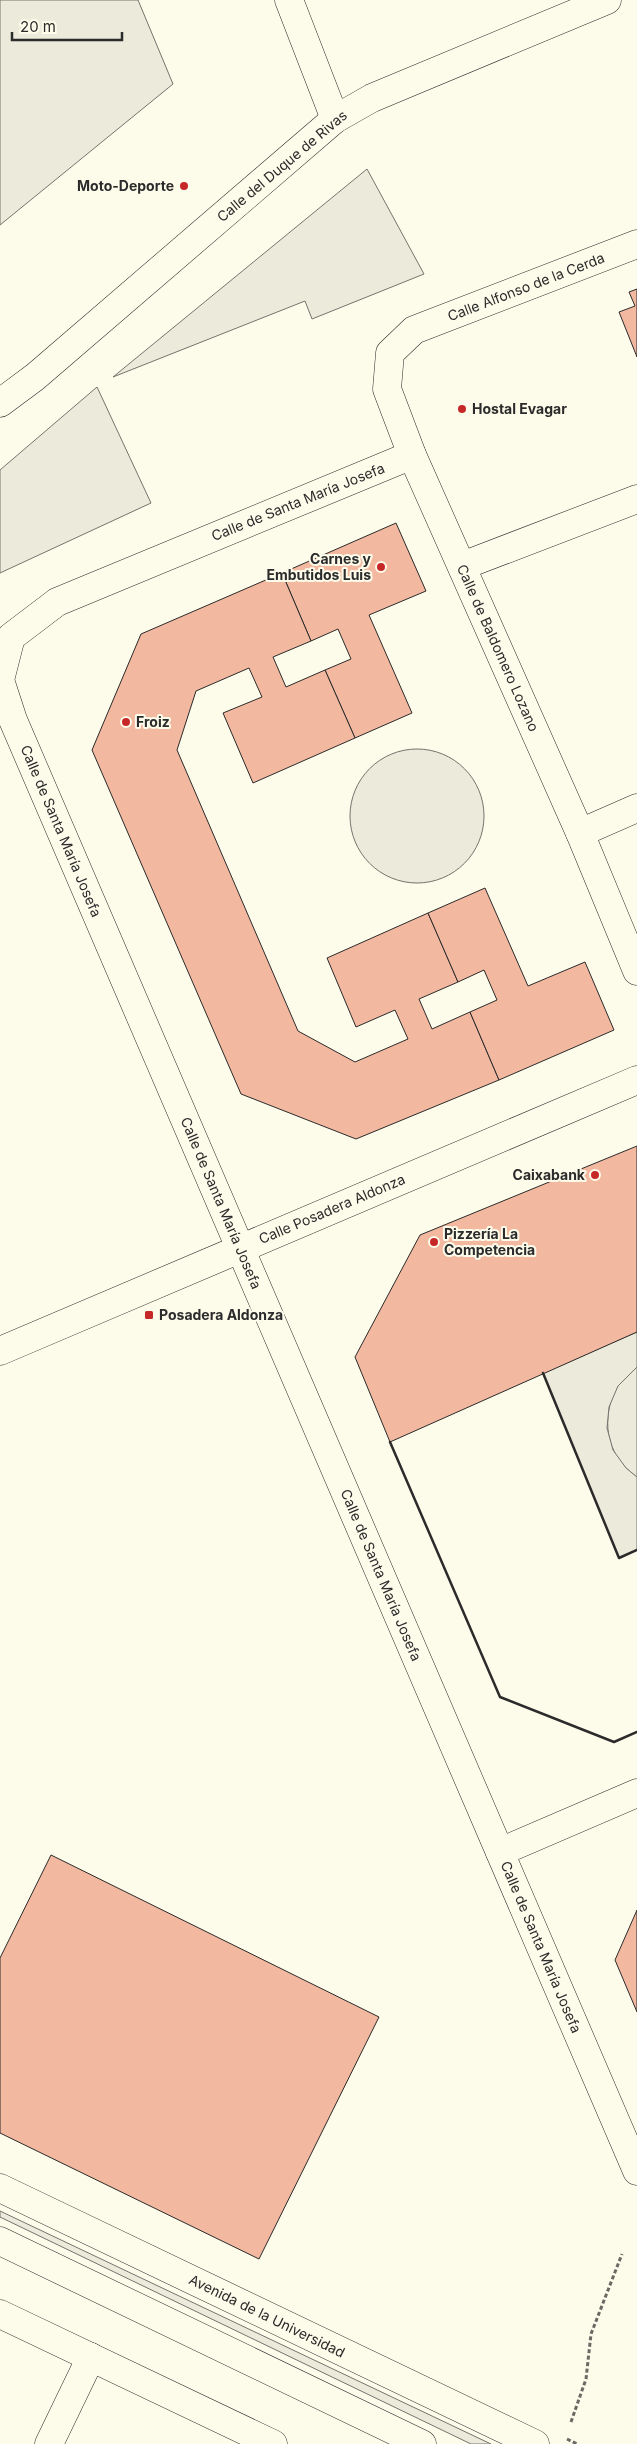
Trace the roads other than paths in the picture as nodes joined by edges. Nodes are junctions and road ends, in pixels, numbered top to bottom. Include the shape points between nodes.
1 (289, 0) edge
2 (607, 0) edge
3 (335, 119) junction
4 (637, 244) edge
5 (414, 330) joint
6 (0, 403) edge
7 (412, 455) junction
8 (637, 499) edge
9 (462, 566) junction
10 (637, 808) edge
11 (580, 833) junction
12 (637, 970) edge
13 (637, 1080) edge
14 (241, 1248) junction
15 (0, 1351) edge
16 (637, 1793) edge
17 (500, 1852) junction
18 (637, 2171) edge
19 (0, 2188) edge
20 (0, 2241) edge
21 (0, 2314) edge
22 (91, 2357) junction
23 (49, 2444) edge
24 (272, 2444) edge
25 (422, 2444) edge
26 (535, 2444) edge

1 - 3 street
2 - 3 street, Calle del Duque de Rivas via 372,98
3 - 6 street, Calle del Duque de Rivas via 35,377
4 - 5 street, Calle Alfonso de la Cerda
5 - 7 street, Calle de Baldomero Lozano via 390,353 387,389
7 - 9 street, Calle de Baldomero Lozano
7 - 14 street, Calle de Santa María Josefa via 57,602 11,637 0,680 13,720
8 - 9 street
9 - 11 street, Calle de Baldomero Lozano
10 - 11 street
11 - 12 street, Calle de Baldomero Lozano
13 - 14 street, Calle Posadera Aldonza
14 - 15 street, Calle Posadera Aldonza
14 - 17 street, Calle de Santa María Josefa
16 - 17 street
17 - 18 street, Calle de Santa María Josefa
19 - 26 street, Avenida de la Universidad
20 - 25 street
21 - 22 street
22 - 23 street
22 - 24 street

